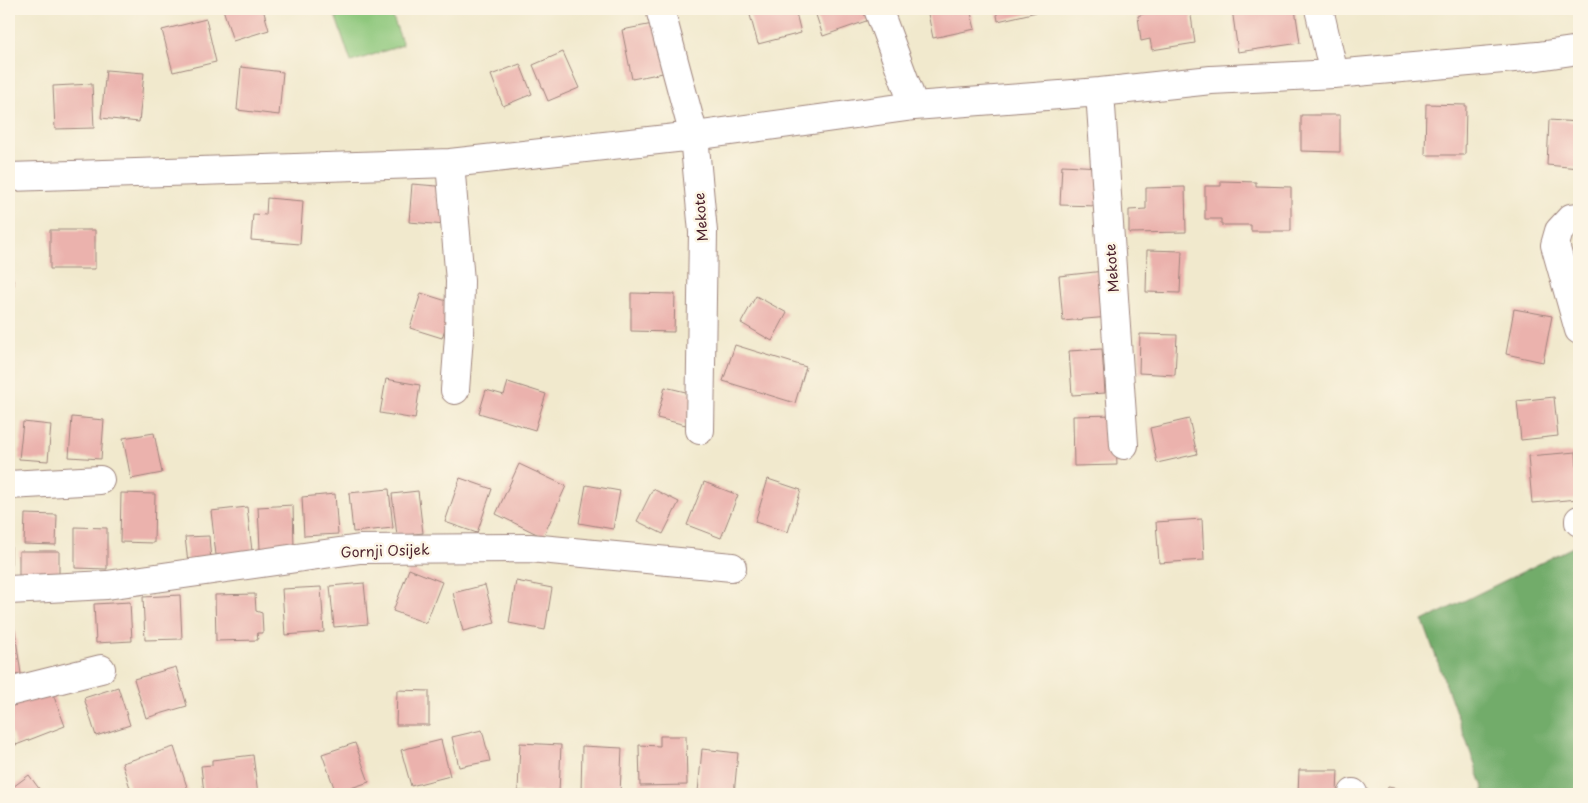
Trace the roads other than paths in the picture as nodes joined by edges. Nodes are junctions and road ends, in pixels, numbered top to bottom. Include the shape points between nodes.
1 (660, 9) edge
2 (878, 9) edge
3 (1319, 9) edge
4 (1579, 50) edge
5 (1334, 74) junction
6 (1100, 92) junction
7 (914, 106) junction
8 (694, 136) junction
9 (450, 163) junction
10 (9, 176) edge
11 (1579, 217) edge
12 (1579, 330) edge
13 (455, 390) dead end
14 (700, 430) dead end
15 (1124, 445) dead end
16 (100, 480) dead end
17 (9, 485) edge
18 (732, 567) dead end
19 (9, 590) edge
20 (101, 669) dead end
21 (9, 692) edge

1 - 8 street, Mekote
2 - 7 street
3 - 5 street
4 - 5 street
5 - 6 street via 1210,80
6 - 7 street
6 - 15 street, Mekote
7 - 8 street
8 - 9 street
8 - 14 street, Mekote via 703,232
9 - 10 street
9 - 13 street via 460,281
11 - 12 street via 1571,218 1559,231 1555,245
16 - 17 street
18 - 19 street, Gornji Osijek via 530,548 360,550 107,585
20 - 21 street

